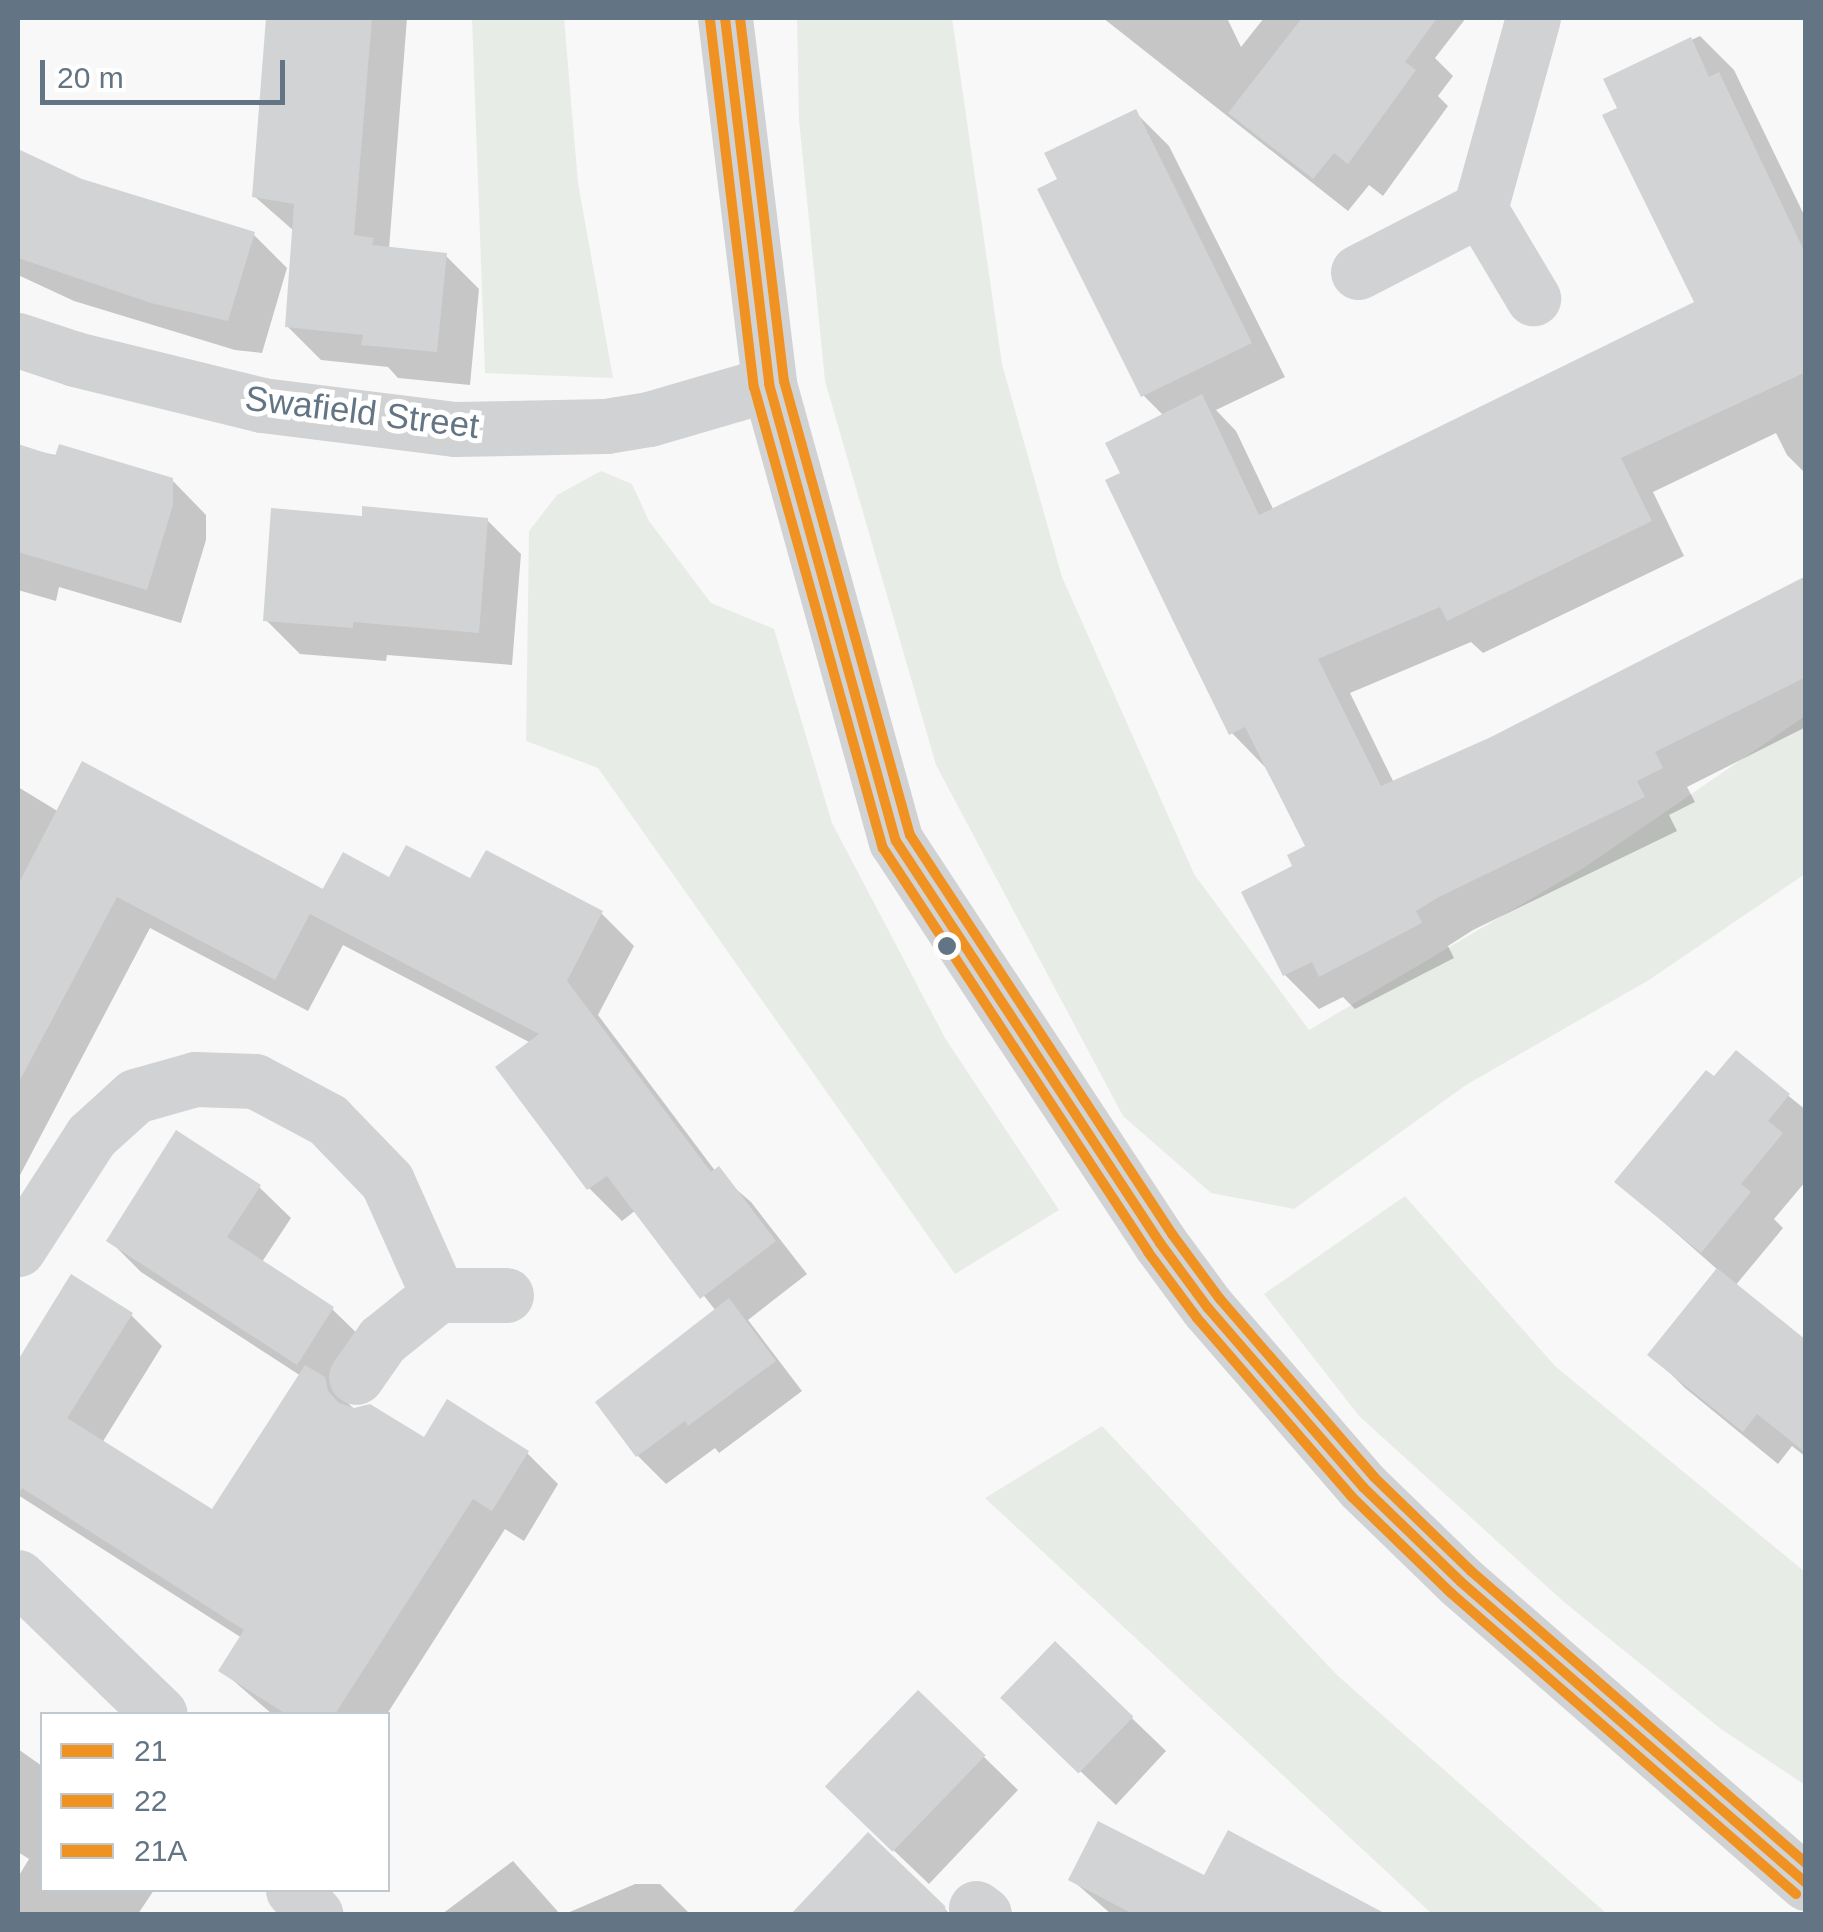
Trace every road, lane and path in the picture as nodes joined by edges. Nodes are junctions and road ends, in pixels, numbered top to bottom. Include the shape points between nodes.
1 (725, 18) edge
2 (1533, 18) edge
3 (1480, 209) junction
4 (1358, 272) dead end
5 (1533, 298) dead end
6 (18, 340) edge
7 (769, 384) junction
8 (18, 1248) edge
9 (438, 1295) junction
10 (506, 1295) dead end
11 (356, 1376) dead end
12 (18, 1578) edge
13 (158, 1712) edge
14 (1786, 1859) edge
15 (1806, 1883) edge
16 (295, 1892) edge
17 (315, 1914) edge

1 - 7 street
2 - 3 street
3 - 4 street
3 - 5 street
6 - 7 street, Swafield Street via 262,404 455,429 606,426
7 - 14 street via 896,842 1160,1243 1363,1487 1461,1582
8 - 9 street via 91,1136 135,1096 195,1079 255,1082 328,1120 386,1181
9 - 10 street
9 - 11 street via 382,1340
12 - 13 street
14 - 15 street
16 - 17 street

